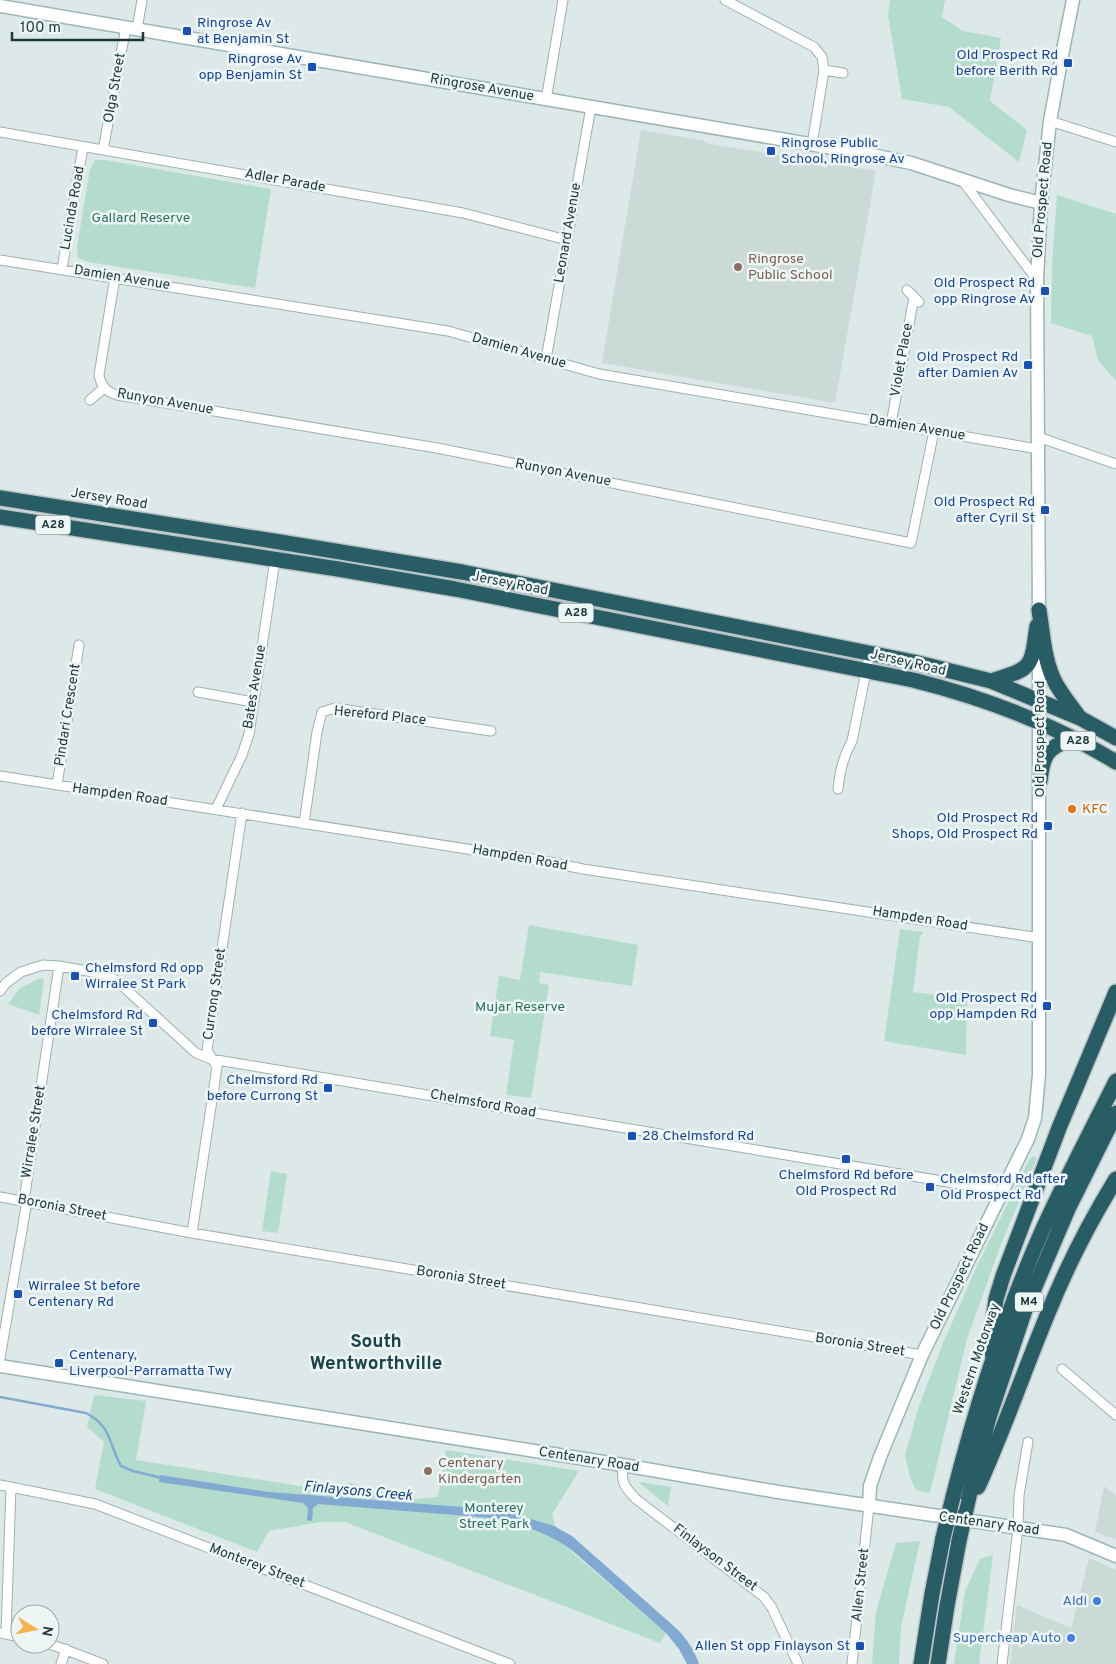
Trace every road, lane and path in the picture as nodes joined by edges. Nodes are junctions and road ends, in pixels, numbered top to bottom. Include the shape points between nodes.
1 (142, 0) edge
2 (563, 0) edge
3 (725, 0) edge
4 (1073, 0) edge
5 (0, 6) edge
6 (131, 28) junction
7 (824, 70) junction
8 (843, 73) dead end
9 (546, 100) junction
10 (591, 108) junction
11 (1050, 121) junction
12 (0, 132) edge
13 (1116, 142) edge
14 (812, 145) junction
15 (84, 147) junction
16 (104, 150) junction
17 (962, 180) junction
18 (1041, 203) junction
19 (567, 240) junction
20 (0, 260) edge
21 (62, 269) junction
22 (114, 277) junction
23 (1037, 280) junction
24 (913, 296) dead end
25 (546, 359) junction
26 (104, 388) junction
27 (90, 400) dead end
28 (891, 424) junction
29 (934, 431) junction
30 (1038, 443) junction
31 (1116, 464) edge
32 (0, 498) edge
33 (0, 517) edge
34 (275, 560) junction
35 (1039, 610) junction
36 (79, 645) dead end
37 (870, 652) junction
38 (866, 670) junction
39 (991, 681) junction
40 (198, 692) dead end
41 (1039, 700) junction
42 (253, 702) junction
43 (1080, 718) junction
44 (1040, 721) junction
45 (491, 731) dead end
46 (1072, 738) junction
47 (1116, 738) edge
48 (1116, 762) edge
49 (0, 776) edge
50 (1040, 781) junction
51 (57, 785) junction
52 (838, 789) dead end
53 (216, 809) junction
54 (242, 813) junction
55 (304, 824) junction
56 (1040, 938) junction
57 (59, 966) junction
58 (0, 990) edge
59 (1116, 992) edge
60 (211, 1059) junction
61 (1116, 1081) edge
62 (1116, 1113) edge
63 (1116, 1179) edge
64 (1002, 1191) junction
65 (0, 1197) edge
66 (25, 1201) junction
67 (192, 1233) junction
68 (922, 1355) junction
69 (0, 1358) edge
70 (0, 1366) edge
71 (1062, 1369) dead end
72 (983, 1386) junction
73 (1116, 1415) edge
74 (1028, 1442) dead end
75 (623, 1465) junction
76 (0, 1485) edge
77 (11, 1487) junction
78 (969, 1505) junction
79 (869, 1506) junction
80 (1018, 1528) junction
81 (1116, 1556) edge
82 (3, 1634) edge
83 (60, 1647) edge
84 (66, 1649) junction
85 (61, 1664) edge
86 (103, 1664) edge
87 (510, 1664) edge
88 (798, 1664) edge
89 (852, 1664) edge
90 (921, 1664) edge
91 (938, 1664) edge
92 (1002, 1664) edge

1 - 6 street, Olga Street
2 - 9 street
3 - 7 street via 814,47 822,58
4 - 11 street, Old Prospect Road
5 - 6 street, Ringrose Avenue
6 - 9 street, Ringrose Avenue
6 - 16 street, Olga Street
7 - 8 street
7 - 14 street
9 - 10 street, Ringrose Avenue
10 - 14 street, Ringrose Avenue
10 - 19 street, Leonard Avenue
11 - 13 street
11 - 18 street, Old Prospect Road
12 - 15 street, Adler Parade
14 - 17 street, Ringrose Avenue via 910,163
15 - 16 street, Adler Parade
15 - 21 street, Lucinda Road
16 - 19 street, Adler Parade via 463,212
17 - 18 street, Ringrose Avenue
17 - 23 street
18 - 23 street, Old Prospect Road
19 - 25 street, Leonard Avenue
20 - 21 street, Damien Avenue
21 - 22 street, Damien Avenue
22 - 25 street, Damien Avenue via 448,331
22 - 26 street, Runyon Avenue via 100,370
23 - 30 street, Old Prospect Road
24 - 28 street, Violet Place
25 - 28 street, Damien Avenue via 604,375
26 - 27 street, Runyon Avenue
26 - 29 street, Runyon Avenue via 117,395 437,448 911,542
28 - 29 street, Damien Avenue
29 - 30 street, Damien Avenue
30 - 31 street, Damien Avenue
30 - 35 street, Old Prospect Road
32 - 37 highway, Jersey Road / A28 via 429,566
33 - 34 highway, Jersey Road / A28
34 - 38 highway, Jersey Road / A28 via 455,589
34 - 42 street, Bates Avenue
35 - 39 highway via 1033,655 1026,667
35 - 41 street, Old Prospect Road
35 - 43 highway via 1046,657 1053,676
36 - 51 street, Pindari Crescent
37 - 38 street
37 - 39 highway, Jersey Road / A28
38 - 44 highway, Jersey Road / A28 via 962,692
38 - 52 street via 852,741 840,770
39 - 41 highway, Jersey Road / A28
40 - 42 street
41 - 43 highway, Jersey Road / A28
41 - 44 street, Old Prospect Road
42 - 53 street, Bates Avenue via 249,734
43 - 47 highway, Jersey Road / A28
44 - 46 highway, Jersey Road / A28
44 - 50 street, Old Prospect Road
45 - 55 street, Hereford Place via 335,708 322,712
46 - 48 highway, Jersey Road / A28
46 - 50 highway via 1048,750
49 - 51 street, Hampden Road
50 - 56 street, Old Prospect Road
51 - 53 street, Hampden Road
53 - 54 street, Hampden Road
54 - 55 street, Hampden Road
54 - 60 street, Currong Street via 207,1050
55 - 56 street, Hampden Road via 583,870
56 - 64 street, Old Prospect Road via 1038,1098 1032,1129
57 - 58 street, Chelmsford Road via 43,965 25,970
57 - 60 street, Chelmsford Road via 112,977 196,1053
57 - 66 street, Wirralee Street
59 - 72 highway via 1059,1128 1003,1276 996,1299
60 - 64 street, Chelmsford Road
60 - 67 street, Currong Street via 217,1067
61 - 72 highway, Western Motorway / M4 via 1042,1232
62 - 78 highway, M4 via 1068,1209 1026,1310 990,1414
63 - 78 highway via 1062,1281
64 - 68 street, Old Prospect Road
65 - 66 street, Boronia Street
66 - 67 street, Boronia Street
66 - 69 street, Wirralee Street
67 - 68 street, Boronia Street
68 - 79 street, Old Prospect Road via 880,1457 870,1486
70 - 75 street, Centenary Road
71 - 73 street
72 - 90 highway, Western Motorway / M4, bridge via 943,1538
74 - 80 street via 1019,1495
75 - 79 street, Centenary Road
75 - 88 street, Finlayson Street via 624,1486 636,1499 764,1597
76 - 77 street, Monterey Street
77 - 82 street
77 - 87 street, Monterey Street via 95,1504
78 - 91 highway, M4, bridge
79 - 80 street, Centenary Road
79 - 89 street, Allen Street
80 - 81 street, Centenary Road via 1066,1534
80 - 92 street
83 - 84 street
84 - 85 street
84 - 86 street

